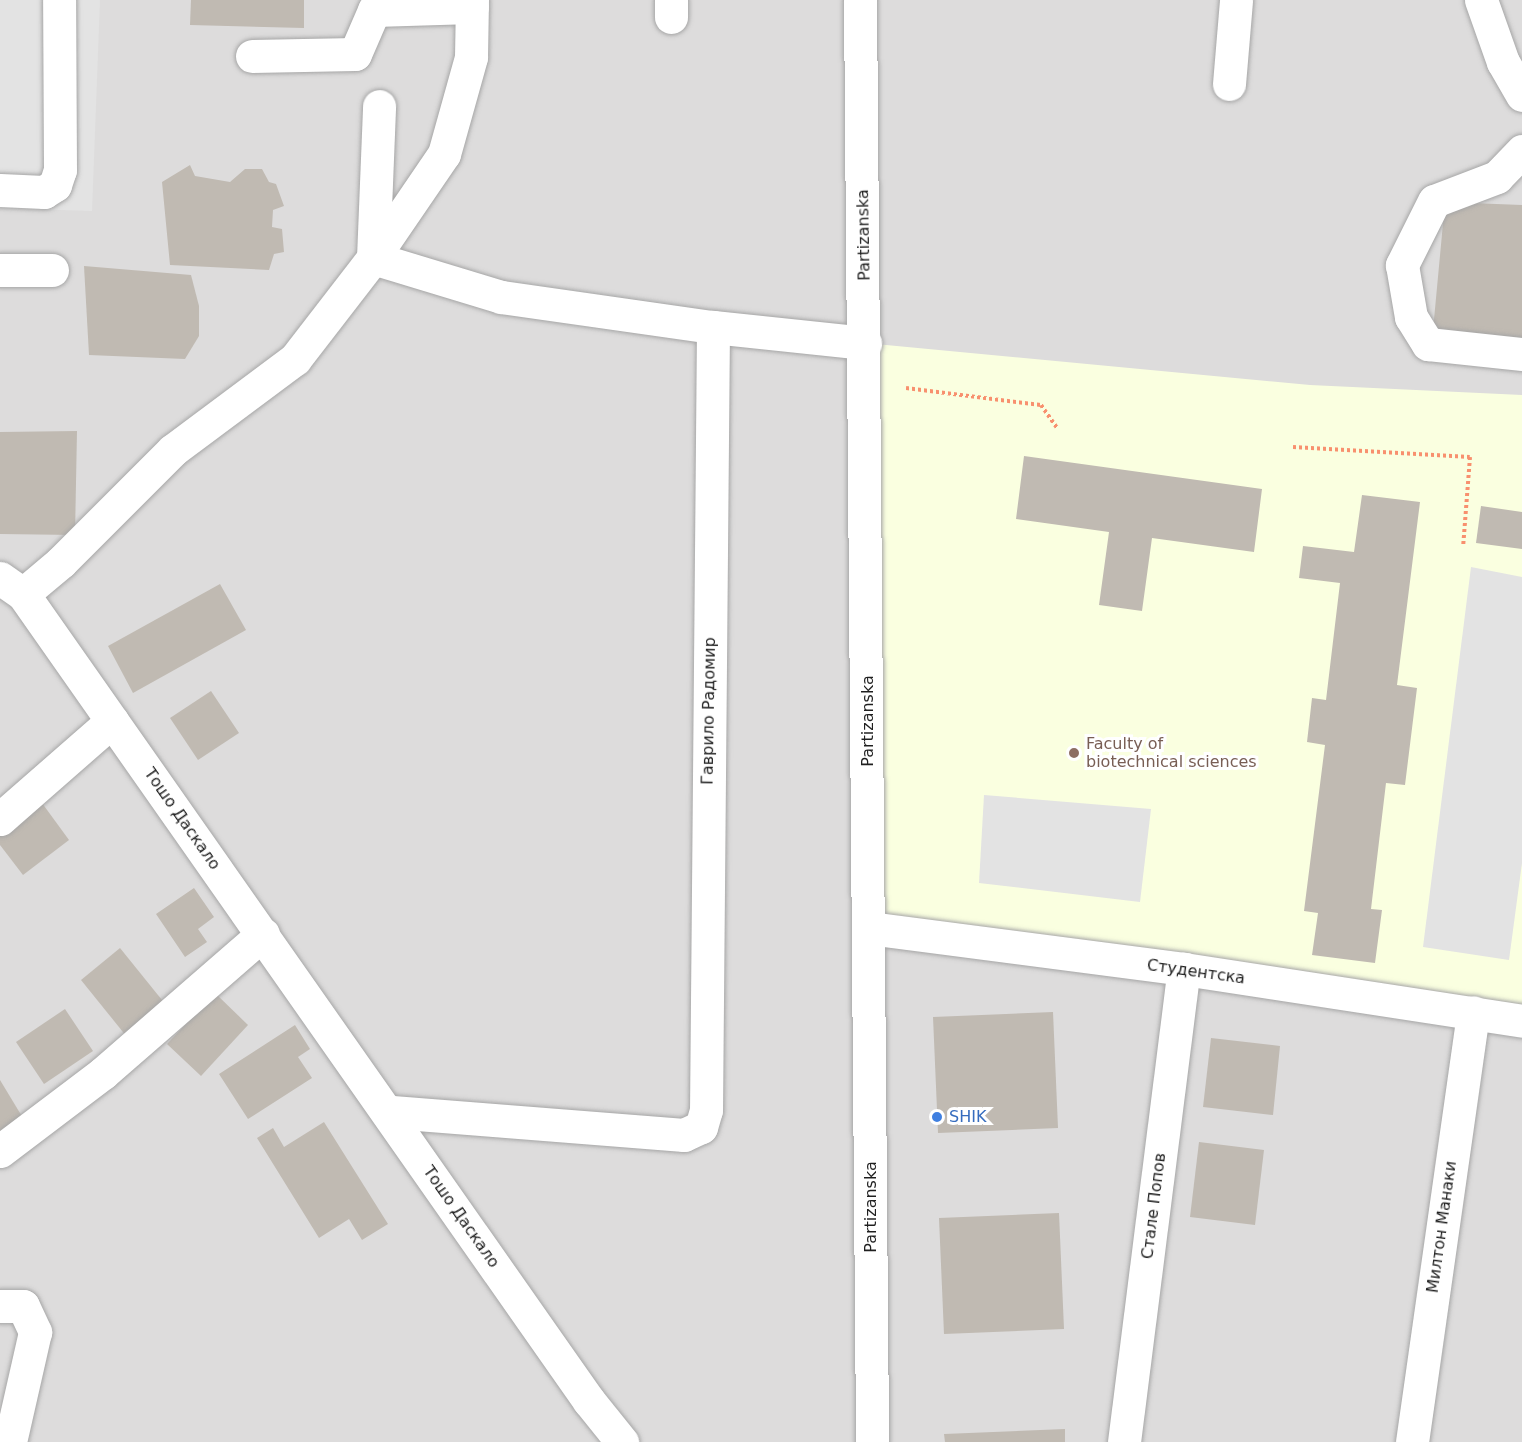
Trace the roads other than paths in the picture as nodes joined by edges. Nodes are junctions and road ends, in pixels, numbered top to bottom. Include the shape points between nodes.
1 (59, 0) edge
2 (860, 0) edge
3 (1236, 0) edge
4 (1481, 0) edge
5 (472, 3) edge
6 (252, 56) dead end
7 (1229, 84) dead end
8 (1522, 95) edge
9 (379, 106) dead end
10 (1522, 151) edge
11 (0, 190) edge
12 (373, 258) junction
13 (0, 270) edge
14 (52, 270) dead end
15 (713, 327) junction
16 (865, 343) junction
17 (1522, 354) edge
18 (12, 586) edge
19 (112, 721) junction
20 (0, 819) edge
21 (869, 928) junction
22 (263, 934) junction
23 (1184, 969) junction
24 (1473, 1012) junction
25 (1522, 1021) edge
26 (389, 1112) junction
27 (0, 1151) edge
28 (0, 1306) edge
29 (10, 1442) edge
30 (622, 1442) edge
31 (872, 1442) edge
32 (1124, 1442) edge
33 (1412, 1442) edge

1 - 11 street via 60,171 55,185 44,192
2 - 16 street, Partizanska
3 - 7 street
4 - 8 street via 1503,62
5 - 6 street via 374,10 356,54
5 - 12 street, Тошо Даскало via 471,57 444,154
9 - 12 street
10 - 17 street via 1497,177 1434,201 1402,265 1411,317 1428,344
12 - 15 street via 501,297
12 - 18 street, Тошо Даскало via 295,359 173,450 61,562
13 - 14 street
15 - 16 street
15 - 26 street, Гаврило Радомир via 706,1110 701,1127 684,1135
16 - 21 street, Partizanska
18 - 19 street, Тошо Даскало
19 - 20 street
19 - 22 street, Тошо Даскало
21 - 23 street, Студентска
21 - 31 street, Partizanska
22 - 26 street, Тошо Даскало
22 - 27 street via 103,1073
23 - 24 street, Студентска
23 - 32 street, Стале Попов
24 - 25 street, Студентска
24 - 33 street, Милтон Манаки
26 - 30 street, Тошо Даскало via 589,1401
28 - 29 street via 23,1306 35,1332

